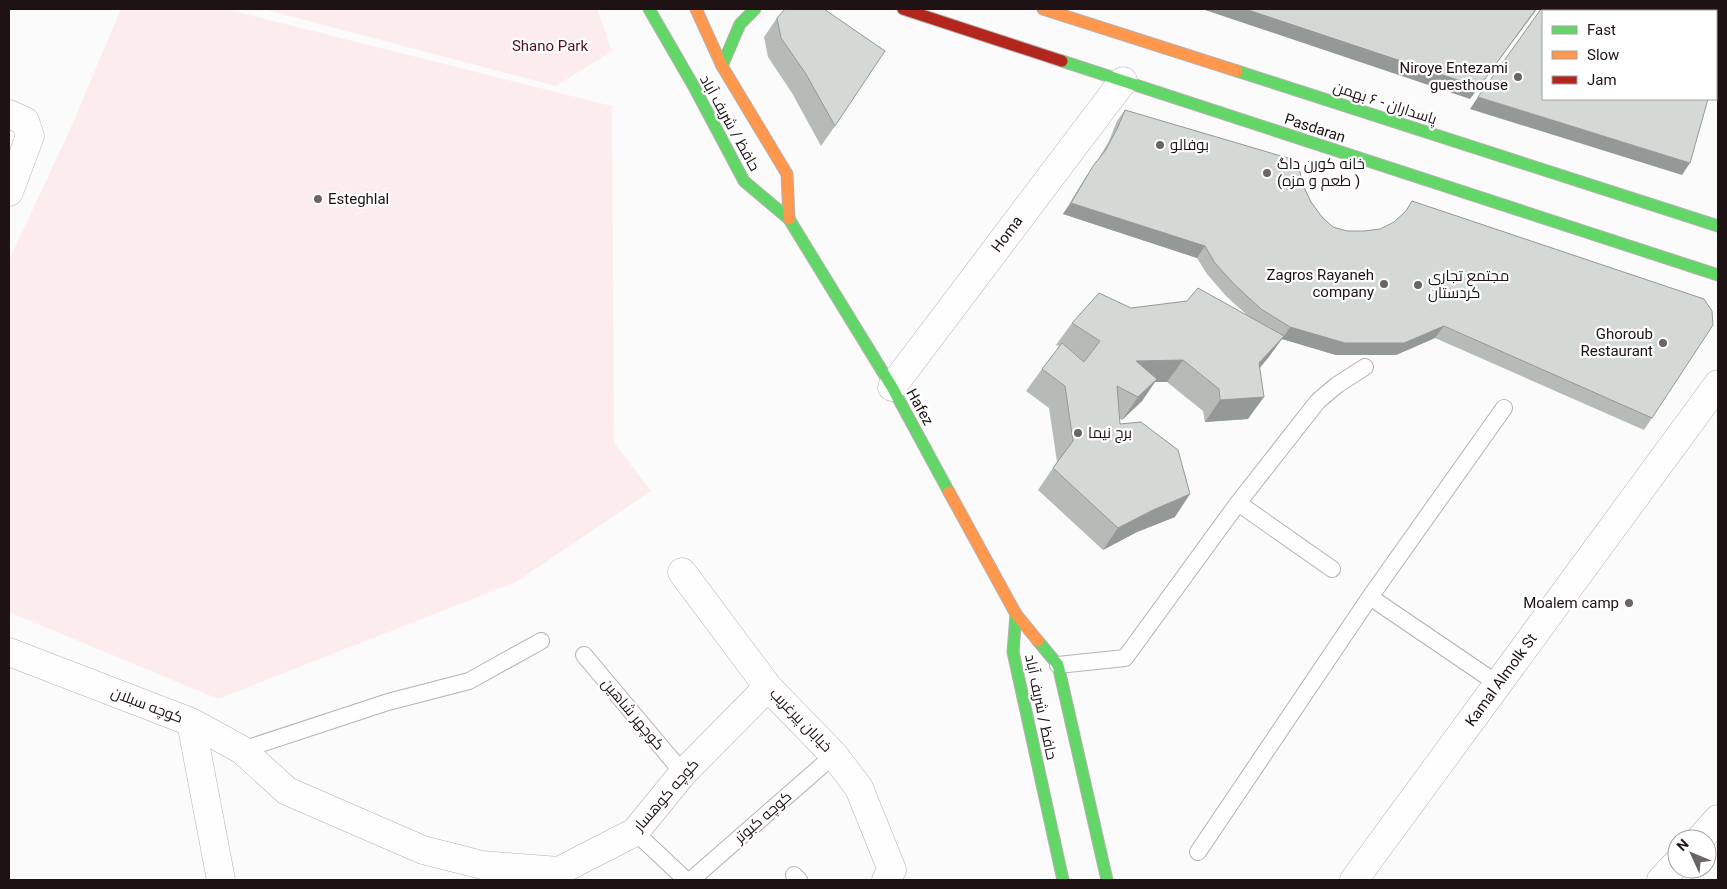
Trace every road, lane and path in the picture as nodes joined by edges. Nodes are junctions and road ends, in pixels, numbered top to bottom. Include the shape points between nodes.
1 (649, 9) edge
2 (696, 9) edge
3 (755, 9) edge
4 (903, 9) edge
5 (1043, 9) edge
6 (722, 66) junction
7 (1123, 81) junction
8 (9, 114) edge
9 (9, 192) edge
10 (789, 219) junction
11 (1718, 226) edge
12 (1718, 275) edge
13 (1366, 367) edge
14 (1718, 384) edge
15 (892, 387) junction
16 (1504, 408) dead end
17 (1238, 502) junction
18 (1332, 569) dead end
19 (682, 572) dead end
20 (1370, 597) junction
21 (1016, 614) junction
22 (541, 641) dead end
23 (9, 652) edge
24 (584, 655) dead end
25 (1058, 665) junction
26 (1498, 684) junction
27 (768, 687) junction
28 (191, 722) junction
29 (242, 750) junction
30 (834, 755) junction
31 (683, 773) junction
32 (635, 832) junction
33 (1198, 852) dead end
34 (221, 880) edge
35 (686, 880) edge
36 (692, 880) edge
37 (886, 880) edge
38 (1063, 880) edge
39 (1107, 880) edge
40 (1354, 880) edge

1 - 10 main road, حافظ / شریف آباد via 744,181
2 - 6 main road, حافظ / شریف آباد
3 - 6 main road via 740,24
4 - 7 main road, Pasdaran
5 - 11 main road, پاسداران - ۶ بهمن
6 - 10 main road, حافظ / شریف آباد via 787,174
7 - 12 main road, Pasdaran
7 - 15 street, Homa
8 - 9 street via 25,121 30,136
10 - 15 main road, Hafez
13 - 17 lane via 1318,401
14 - 26 street, Kamal Almolk St
15 - 21 main road, Hafez
16 - 20 lane
17 - 18 lane
17 - 25 lane via 1125,658
19 - 27 street, خیابان پیرغریب
20 - 26 lane
20 - 33 lane
21 - 25 main road, حافظ / شریف آباد
21 - 38 main road, حافظ / شریف آباد via 1013,652
22 - 29 lane via 469,682 388,702
23 - 28 street, کوچه سبلان
24 - 31 lane, کوچهر شاهین
25 - 39 main road, حافظ / شریف آباد
26 - 40 street, Kamal Almolk St
27 - 30 street, خیابان پیرغریب
27 - 31 street, کوچه کوهسار
28 - 29 street, کوچه کوهسار
28 - 34 street, کوچه سبلان
29 - 32 street, کوچه کوهسار via 287,790 423,850 482,866 559,870
30 - 36 lane, کوچه کبوتر
30 - 37 street, خیابان پیرغریب via 859,788 892,870
31 - 32 street, کوچه کوهسار
32 - 35 lane

